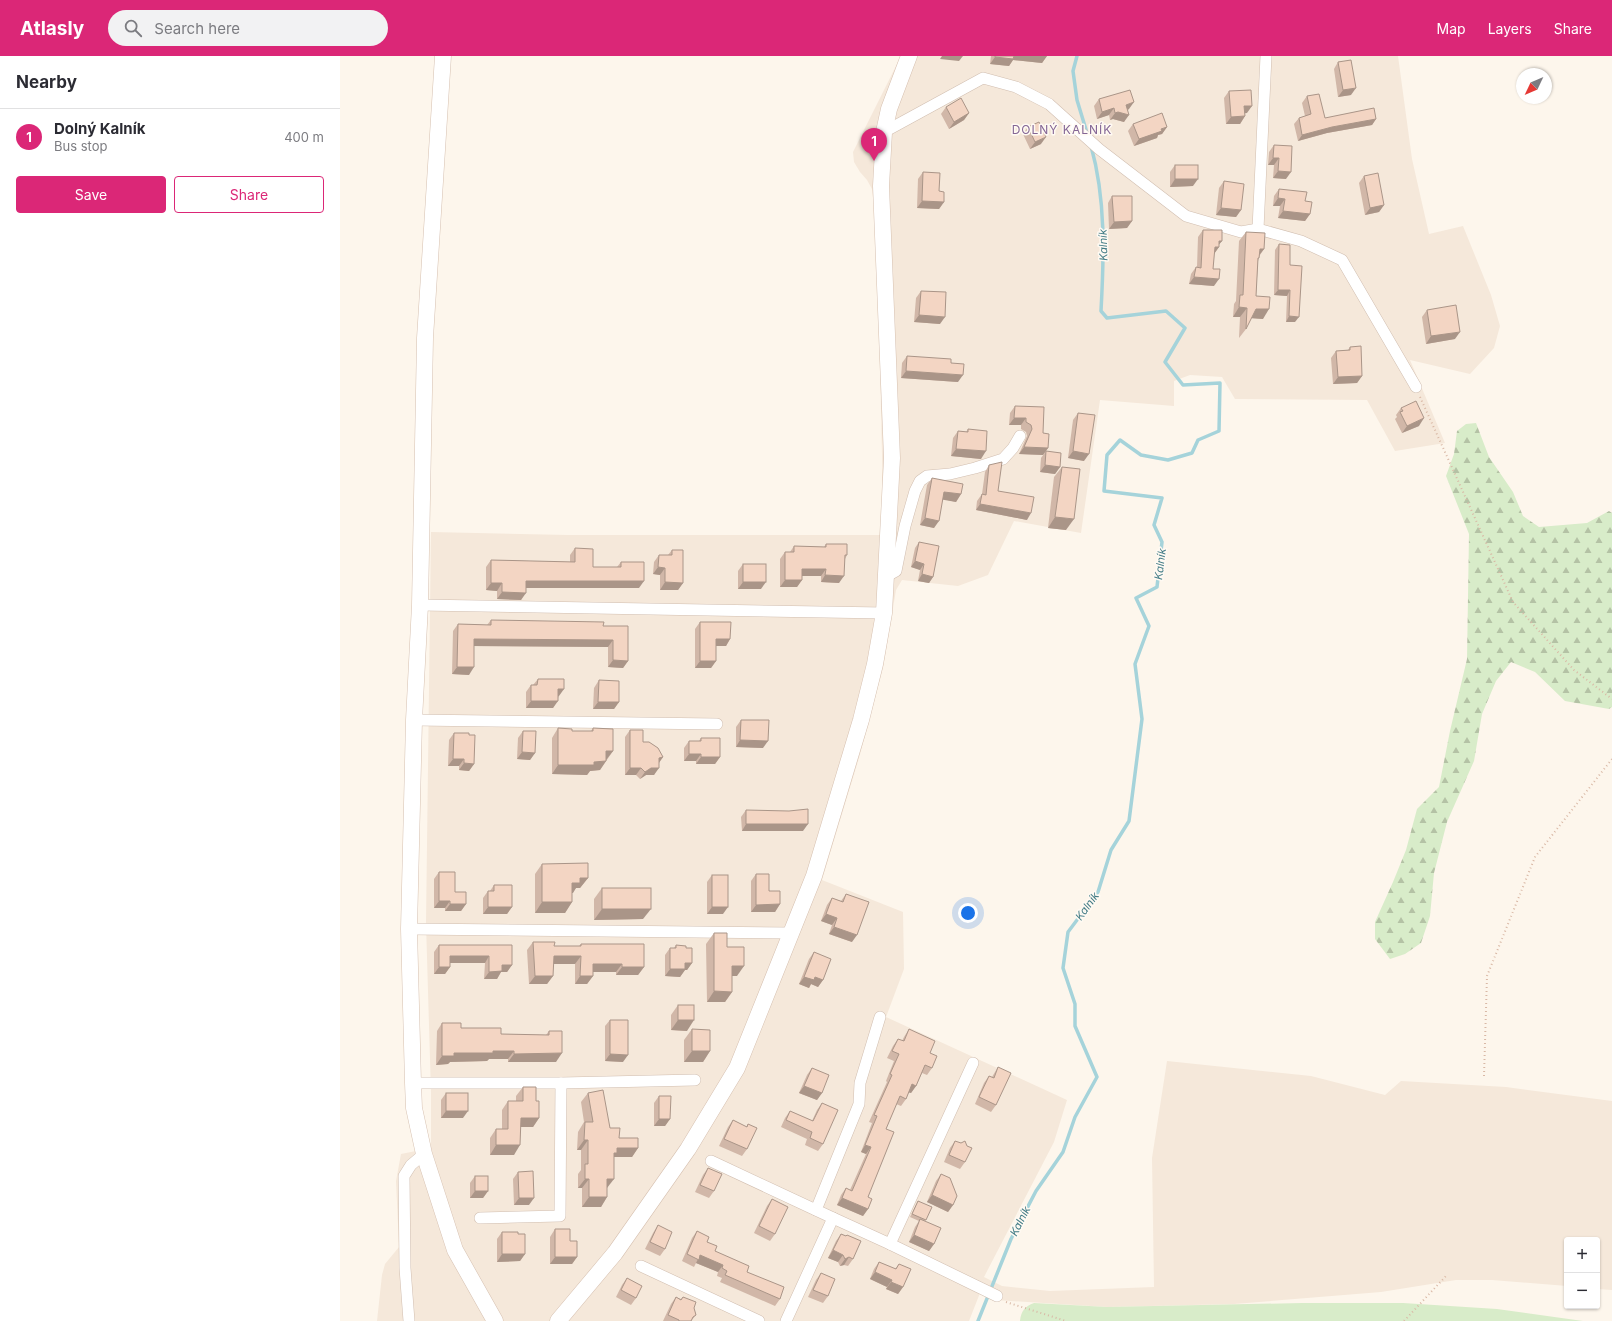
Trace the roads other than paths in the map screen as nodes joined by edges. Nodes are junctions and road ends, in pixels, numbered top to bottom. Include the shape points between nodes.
1 (443, 56) edge
2 (909, 56) edge
3 (1266, 56) edge
4 (884, 132) junction
5 (1258, 229) junction
6 (1416, 387) road end
7 (1020, 436) dead end
8 (887, 576) junction
9 (420, 605) junction
10 (884, 613) junction
11 (414, 720) junction
12 (717, 724) dead end
13 (410, 929) junction
14 (791, 933) junction
15 (880, 1017) dead end
16 (973, 1063) dead end
17 (695, 1080) dead end
18 (413, 1083) junction
19 (561, 1084) junction
20 (424, 1154) junction
21 (711, 1161) dead end
22 (816, 1210) junction
23 (480, 1218) dead end
24 (833, 1218) junction
25 (890, 1244) junction
26 (641, 1266) dead end
27 (997, 1296) road end
28 (409, 1321) edge
29 (495, 1321) edge
30 (558, 1321) edge
31 (759, 1321) edge
32 (786, 1321) edge

1 - 9 street via 425,338
2 - 4 street via 889,109
3 - 5 street
4 - 5 street via 983,78 1016,87 1049,104 1099,149 1186,216 1241,232
4 - 8 street via 881,186 892,458
5 - 6 street via 1301,241 1342,260
7 - 8 street via 1002,459 950,474 927,476 920,481 905,526 896,571
8 - 10 street
9 - 10 street
9 - 11 street
10 - 14 street via 861,720 814,876
11 - 12 street
11 - 13 street
13 - 14 street
13 - 18 street
14 - 30 street via 737,1068 684,1155 615,1253
15 - 22 street via 860,1083 860,1104
16 - 25 street
17 - 19 street
18 - 19 street
18 - 20 street via 414,1108
19 - 23 street via 560,1216
20 - 28 street via 411,1165 404,1176 405,1268
20 - 29 street via 455,1250
21 - 22 street
22 - 24 street
24 - 25 street
24 - 32 street
25 - 27 street
26 - 31 street

